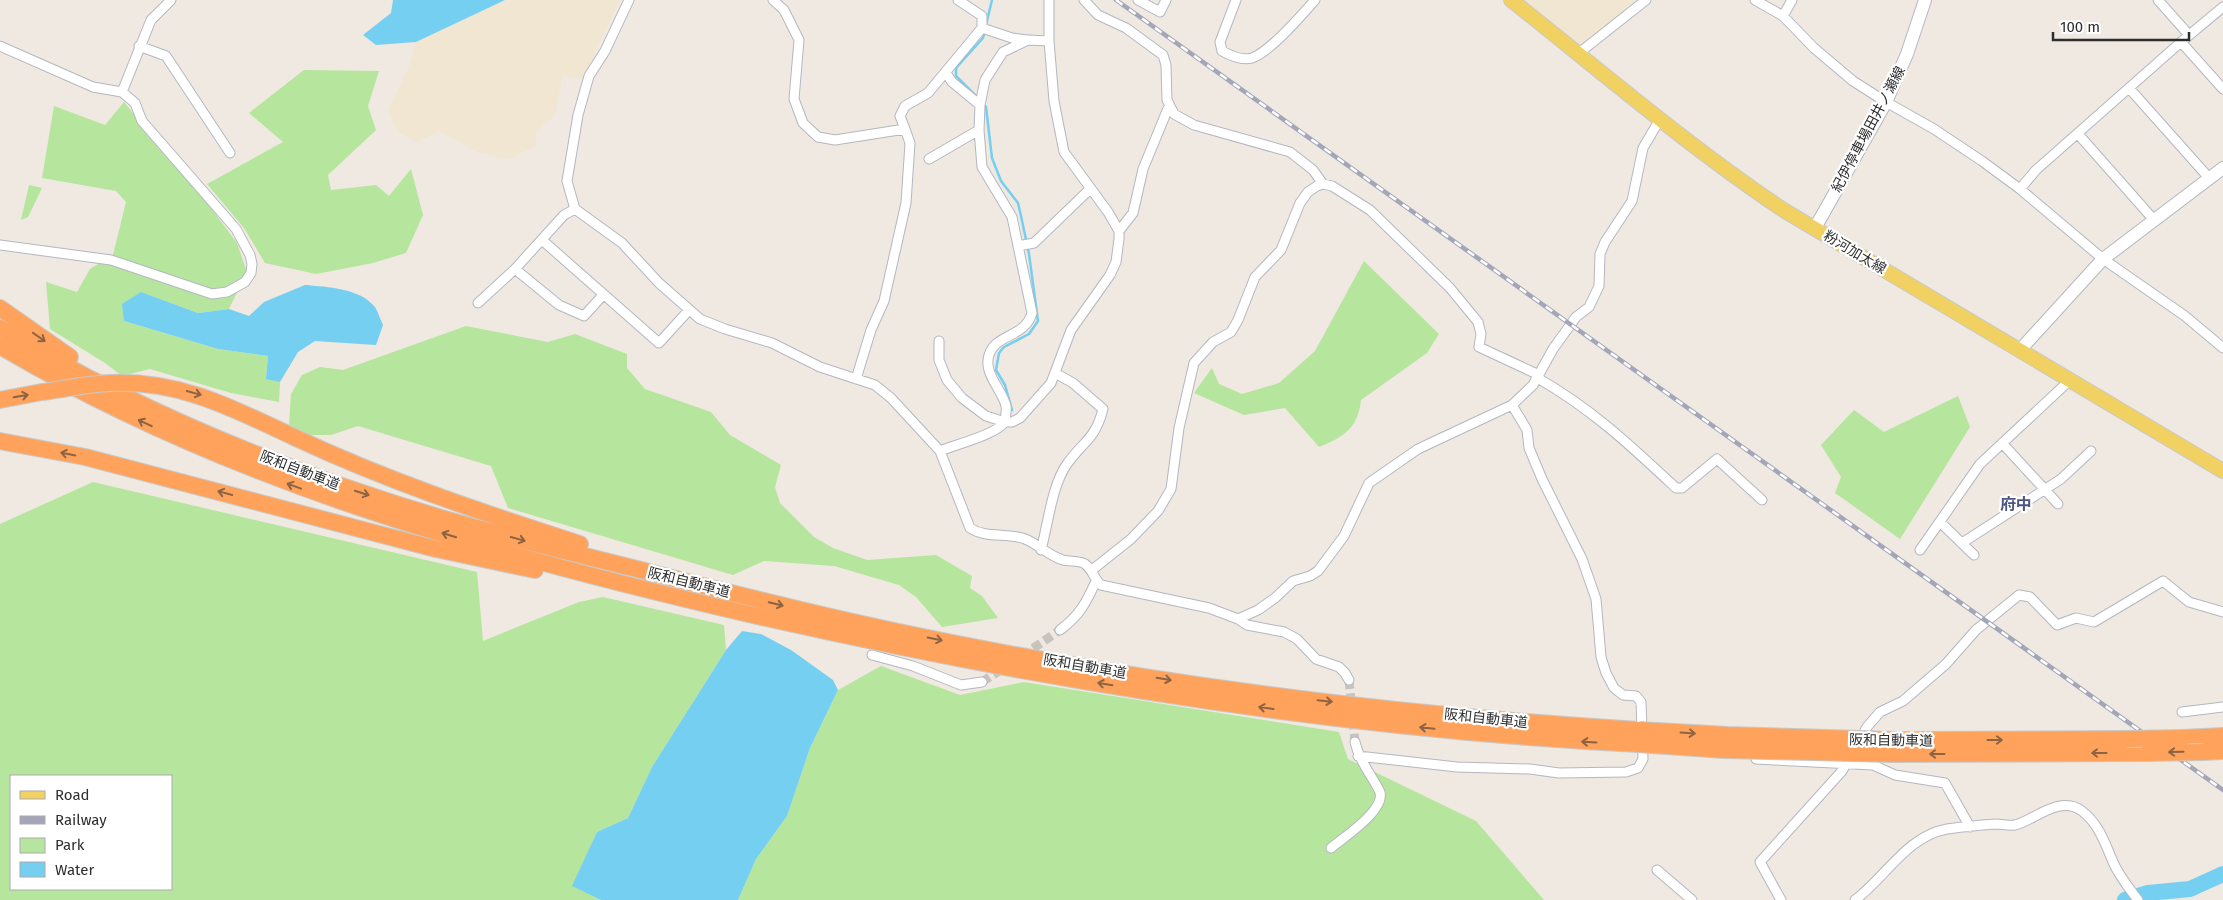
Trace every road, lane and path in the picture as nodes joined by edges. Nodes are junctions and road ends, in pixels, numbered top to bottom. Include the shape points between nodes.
1 (171, 0) edge
2 (629, 0) edge
3 (773, 0) edge
4 (958, 0) edge
5 (1049, 0) edge
6 (1084, 0) edge
7 (1166, 0) edge
8 (1236, 0) edge
9 (1315, 0) edge
10 (1511, 0) edge
11 (1646, 0) edge
12 (1755, 0) edge
13 (1792, 0) edge
14 (1925, 0) edge
15 (2158, 0) edge
16 (1141, 1) edge
17 (2223, 7) edge
18 (1783, 16) junction
19 (982, 28) junction
20 (2189, 35) junction
21 (1028, 40) junction
22 (1049, 41) junction
23 (2181, 42) junction
24 (0, 46) edge
25 (139, 46) junction
26 (1579, 53) junction
27 (946, 73) junction
28 (2130, 88) junction
29 (2223, 89) edge
30 (122, 92) junction
31 (1886, 102) junction
32 (980, 105) junction
33 (1169, 106) junction
34 (1660, 119) junction
35 (905, 129) junction
36 (979, 130) junction
37 (2078, 134) junction
38 (230, 153) dead end
39 (930, 159) dead end
40 (2223, 168) edge
41 (2210, 179) junction
42 (1322, 184) junction
43 (1090, 189) junction
44 (2020, 189) junction
45 (575, 209) junction
46 (2154, 220) junction
47 (1815, 228) junction
48 (1119, 231) junction
49 (542, 240) junction
50 (0, 245) edge
51 (1018, 246) junction
52 (2103, 259) junction
53 (515, 269) junction
54 (604, 295) junction
55 (478, 303) dead end
56 (0, 308) edge
57 (689, 310) junction
58 (0, 328) edge
59 (939, 341) dead end
60 (0, 347) edge
61 (2223, 348) edge
62 (2020, 350) junction
63 (1056, 373) junction
64 (1537, 376) junction
65 (856, 379) junction
66 (2070, 381) junction
67 (0, 400) edge
68 (1512, 404) junction
69 (1004, 422) junction
70 (0, 441) edge
71 (2002, 443) junction
72 (2091, 450) dead end
73 (940, 451) junction
74 (274, 461) junction
75 (2223, 471) edge
76 (2045, 490) junction
77 (1762, 500) dead end
78 (2058, 504) dead end
79 (1940, 522) junction
80 (1962, 543) junction
81 (1041, 550) junction
82 (1920, 550) dead end
83 (1974, 555) dead end
84 (1092, 570) junction
85 (1096, 581) junction
86 (729, 593) junction
87 (665, 595) junction
88 (2223, 612) edge
89 (1238, 618) junction
90 (1060, 630) tunnel mouth
91 (872, 655) dead end
92 (1349, 680) tunnel mouth
93 (982, 682) tunnel mouth
94 (2223, 707) edge
95 (2182, 712) dead end
96 (2223, 736) edge
97 (1354, 742) tunnel mouth
98 (1640, 742) junction
99 (1894, 747) junction
100 (2223, 751) edge
101 (1358, 756) junction
102 (1846, 764) junction
103 (1970, 827) junction
104 (1331, 848) dead end
105 (1658, 870) dead end
106 (1692, 900) edge
107 (1781, 900) edge
108 (1855, 900) edge
109 (2138, 900) edge

1 - 25 street via 151,20
2 - 45 street via 605,51 589,76 578,115 566,181
3 - 35 street via 784,10 799,40 794,99 803,123 818,138 835,140
4 - 19 street via 982,16
5 - 22 street
6 - 33 street via 1098,15 1126,28 1163,56
7 - 16 street via 1160,12
8 - 9 street via 1220,42 1222,51 1235,58 1250,59 1262,52
10 - 26 main road, 粉河加太線
11 - 26 street
12 - 18 street
13 - 18 street
14 - 31 street, 紀伊停車場田井ノ瀬線
15 - 20 street
17 - 20 street
18 - 31 street via 1814,48
19 - 21 street
19 - 27 street
20 - 23 street
21 - 22 street
21 - 32 street via 1003,52 986,80
22 - 43 street via 1054,101 1064,152
23 - 28 street
23 - 29 street
24 - 30 street via 93,87
25 - 30 street
25 - 38 street via 166,56
26 - 34 main road, 粉河加太線
27 - 32 street
27 - 35 street via 928,93 905,106 900,116
28 - 37 street
28 - 41 street
30 - 50 street via 135,103 142,121 236,229 252,264 245,282 226,292 212,294 111,260
31 - 44 street via 1934,129
31 - 47 street, 紀伊停車場田井ノ瀬線
32 - 36 street
33 - 42 street via 1174,114 1194,125 1290,152 1313,170
33 - 48 street via 1143,169 1133,213
34 - 47 main road, 粉河加太線 via 1750,187
34 - 64 street via 1644,148 1632,201 1600,254 1599,286 1589,307 1576,316
35 - 65 street via 910,143 906,203 884,301
36 - 39 street
36 - 51 street via 982,167 1012,217
37 - 44 street via 2036,170
37 - 46 street
40 - 41 street
41 - 46 street
42 - 64 street via 1332,186 1370,210 1450,288 1478,322 1482,334 1480,347
42 - 84 street via 1308,192 1300,202 1281,250 1255,277 1231,332 1213,342 1194,363 1179,428 1171,489 1158,511 1132,539
43 - 48 street
43 - 51 street via 1034,243
44 - 52 street
45 - 49 street via 564,215
45 - 57 street via 622,243
46 - 52 street
47 - 62 main road, 粉河加太線
48 - 63 street via 1116,262 1071,330
49 - 53 street
49 - 54 street
51 - 69 street via 1032,313 1030,322 995,344 988,356 990,374 1006,407
52 - 61 street via 2185,316
52 - 62 street
53 - 54 street via 558,305 584,316
53 - 55 street
54 - 57 street via 659,342
56 -> 74 highway via 102,377
57 - 65 street via 725,329 772,343 820,368
58 - 74 highway, 阪和自動車道 via 147,407
59 - 69 street via 939,360 947,380 962,398 986,416
87 -> 60 highway, 阪和自動車道 via 505,552 328,498 201,448 42,371
62 - 66 main road, 粉河加太線
63 - 69 street via 1020,418
63 - 81 street via 1103,409 1095,433 1067,464 1059,480
64 - 68 street via 1533,385
64 - 77 street via 1587,409 1676,488 1682,488 1718,459
65 - 73 street via 875,385 891,398
66 - 71 street
66 - 75 main road, 粉河加太線
67 -> 86 highway, bridge via 109,383 178,388 230,406 364,468 470,508
68 - 89 street via 1418,449 1369,483 1344,536 1318,571 1293,581 1258,610
68 - 98 street via 1527,430 1542,479 1582,559 1596,599 1601,657 1606,673 1614,688 1623,695 1636,696 1641,702
69 - 73 street via 990,434
87 -> 70 highway via 436,549 85,458
71 - 76 street
71 - 79 street via 1980,464
72 - 76 street
73 - 81 street via 970,528 979,534 1006,534 1027,540
74 -> 86 highway, 阪和自動車道 via 456,522
76 - 78 street
76 - 80 street
79 - 80 street
79 - 82 street
80 - 83 street
81 - 84 street via 1062,560 1084,562
84 - 85 street
85 - 89 street via 1101,585 1209,608
85 - 90 street via 1076,618
86 -> 98 highway, 阪和自動車道 via 897,632 1057,662 1306,699 1544,724
98 -> 87 highway, 阪和自動車道 via 1540,739 1349,719 1068,679 895,646
88 - 102 street via 2189,602 2162,581 2094,622 2076,618 2057,625 2030,597 2019,595 1976,630 1946,664 1903,701 1880,712 1867,726
89 - 92 street via 1247,625 1284,632 1297,639 1316,659 1339,667
91 - 93 street via 961,685
94 - 95 street
99 -> 96 highway, 阪和自動車道, bridge
97 - 101 street
98 - 99 highway, 阪和自動車道, bridge via 1724,750
98 - 101 street via 1643,759 1638,768 1626,772 1559,773 1457,767
98 - 102 street
100 -> 99 highway, 阪和自動車道, bridge via 2148,753
101 - 104 street via 1380,792 1380,802 1374,812
102 - 103 street via 1873,765 1896,775 1945,783
102 - 107 street via 1760,862
103 - 108 street via 1945,830 1925,838 1902,853
103 - 109 street via 2015,825 2042,811 2063,806 2081,810 2097,827 2114,863
105 - 106 street

